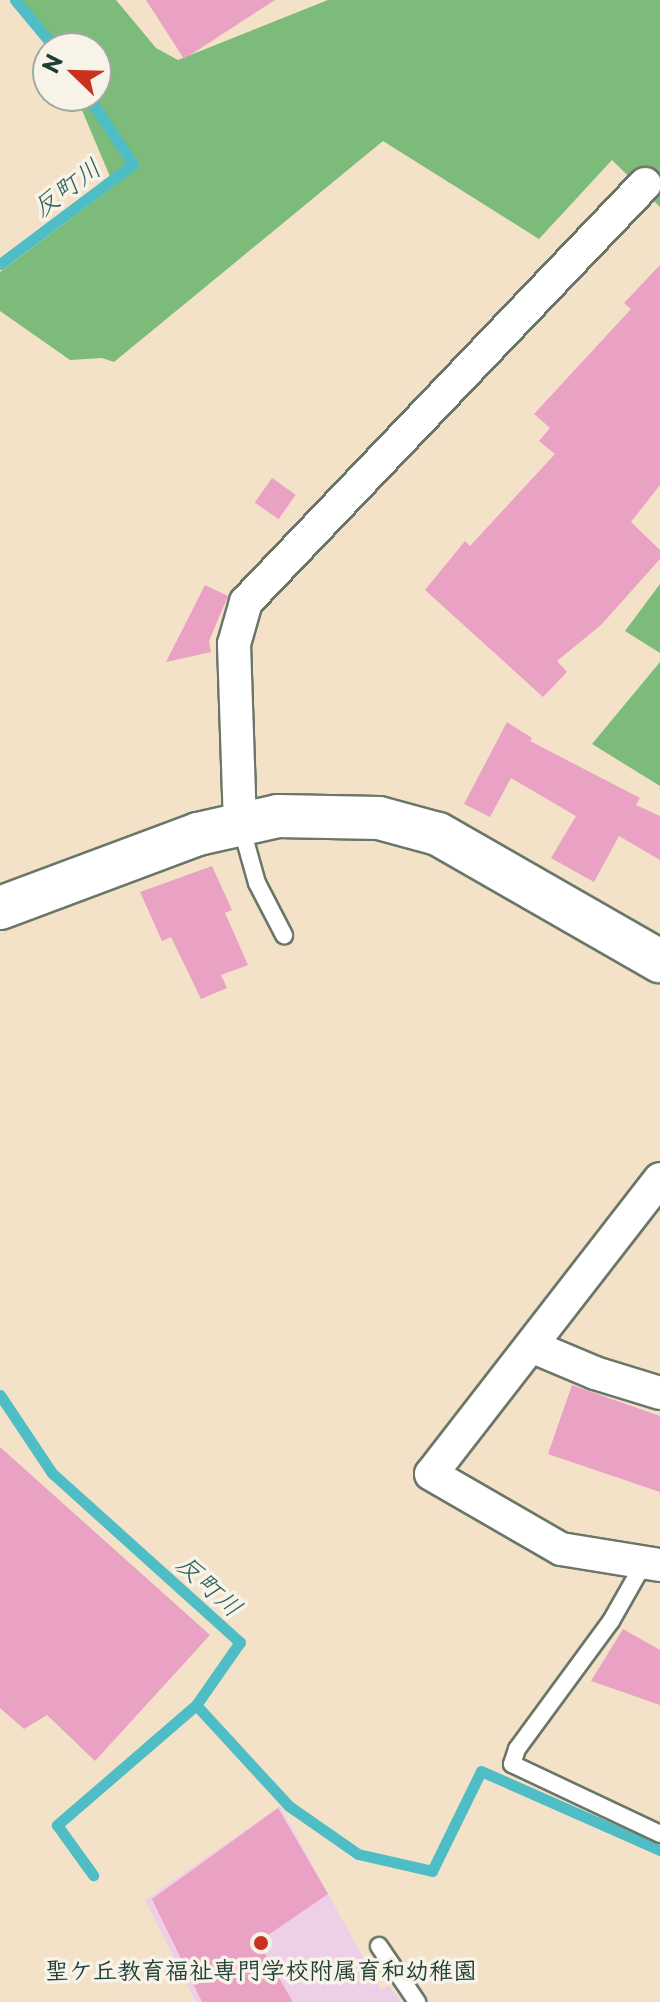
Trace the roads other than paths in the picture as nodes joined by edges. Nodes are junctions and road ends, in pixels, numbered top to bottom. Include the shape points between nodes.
1 (653, 184) edge
2 (240, 825) junction
3 (0, 908) edge
4 (284, 935) dead end
5 (660, 961) edge
6 (660, 1179) edge
7 (531, 1346) junction
8 (660, 1393) edge
9 (652, 1564) edge
10 (660, 1834) edge
11 (379, 1946) dead end
12 (417, 2002) edge

1 - 2 street via 246,602 234,644
2 - 3 street via 198,834
2 - 4 lane via 257,883
2 - 5 street via 278,816 379,818 438,834
6 - 7 street
7 - 8 street
7 - 9 street via 431,1474 561,1549
9 - 10 lane via 517,1749 512,1764
11 - 12 lane

